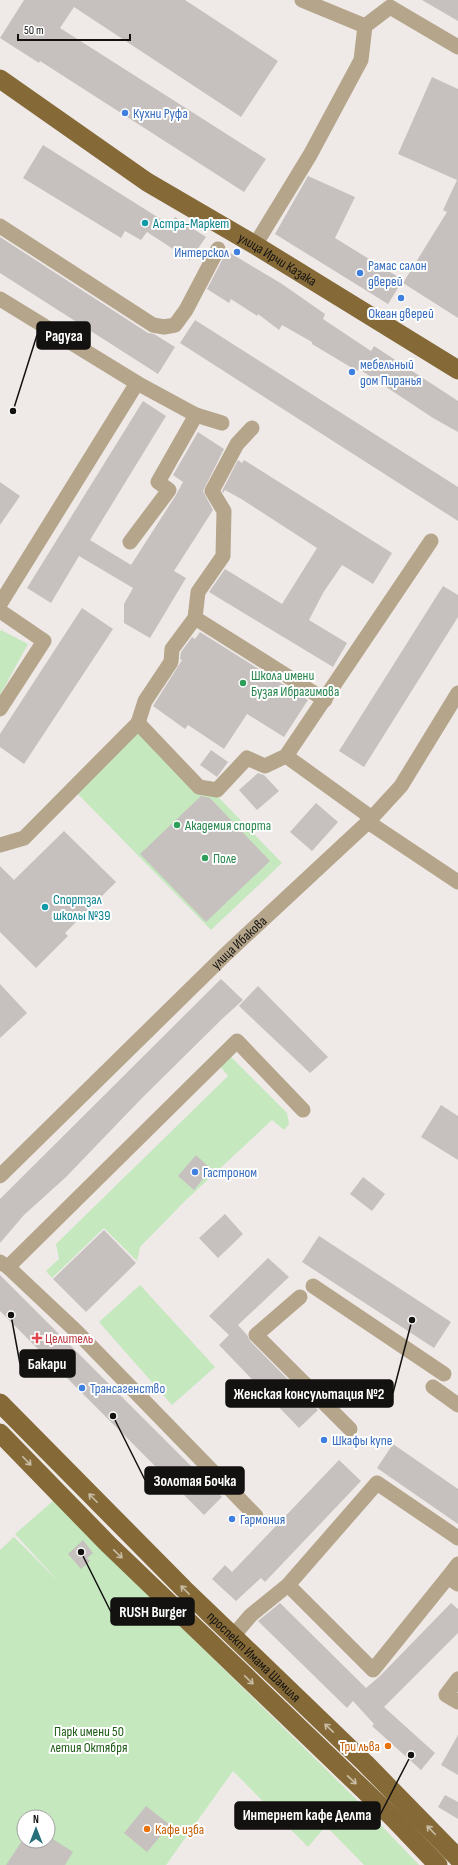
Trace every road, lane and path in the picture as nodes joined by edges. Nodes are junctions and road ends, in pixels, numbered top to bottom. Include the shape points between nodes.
1 (302, 0) edge
2 (365, 26) junction
3 (458, 47) edge
4 (0, 80) edge
5 (0, 226) edge
6 (255, 245) junction
7 (218, 249) dead end
8 (0, 299) edge
9 (458, 370) edge
10 (137, 383) junction
11 (196, 415) junction
12 (222, 423) dead end
13 (252, 428) dead end
14 (431, 541) dead end
15 (130, 542) dead end
16 (0, 604) edge
17 (0, 611) edge
18 (196, 618) junction
19 (458, 693) edge
20 (325, 700) junction
21 (0, 709) edge
22 (138, 723) junction
23 (286, 756) junction
24 (370, 820) junction
25 (0, 845) edge
26 (458, 882) edge
27 (303, 1110) dead end
28 (0, 1176) edge
29 (4, 1264) edge
30 (313, 1286) dead end
31 (300, 1297) dead end
32 (444, 1374) dead end
33 (433, 1387) dead end
34 (0, 1404) edge
35 (458, 1404) edge
36 (350, 1429) dead end
37 (0, 1433) edge
38 (256, 1516) dead end
39 (458, 1538) edge
40 (458, 1564) edge
41 (453, 1580) edge
42 (288, 1585) junction
43 (233, 1636) junction
44 (458, 1679) edge
45 (458, 1702) edge
46 (458, 1858) edge
47 (438, 1865) edge

1 - 2 street
2 - 3 street via 390,7
2 - 6 street via 361,60 310,155
4 - 6 main road, улица Ирчи Казака via 147,182
5 - 7 street via 153,325 164,327 176,325
6 - 9 main road, улица Ирчи Казака
8 - 10 street
10 - 11 street
10 - 16 street
11 - 12 street
11 - 15 street via 158,482 169,490
13 - 18 street via 237,444 212,491 224,511 223,556 198,592
14 - 20 street
17 - 21 street via 44,641
18 - 20 street
18 - 22 street via 172,649 171,662 145,701
19 - 24 street, улица Ибакова via 401,786
20 - 23 street
22 - 23 street via 199,787 217,790 247,758 265,766
22 - 25 street via 24,838
23 - 24 street
24 - 26 street
24 - 28 street, улица Ибакова via 226,954
27 - 29 street via 237,1041
29 - 38 street via 77,1332
30 - 32 street
31 - 36 street via 256,1335
33 - 35 street
43 -> 34 main road, проспект Имама Шамиля
37 -> 47 main road, проспект Имама Шамиля via 108,1544
39 - 42 street via 377,1483
40 - 41 street
41 - 42 street via 373,1670
42 - 43 street via 251,1615
46 -> 43 main road, проспект Имама Шамиля via 365,1763
44 - 45 street via 446,1695

